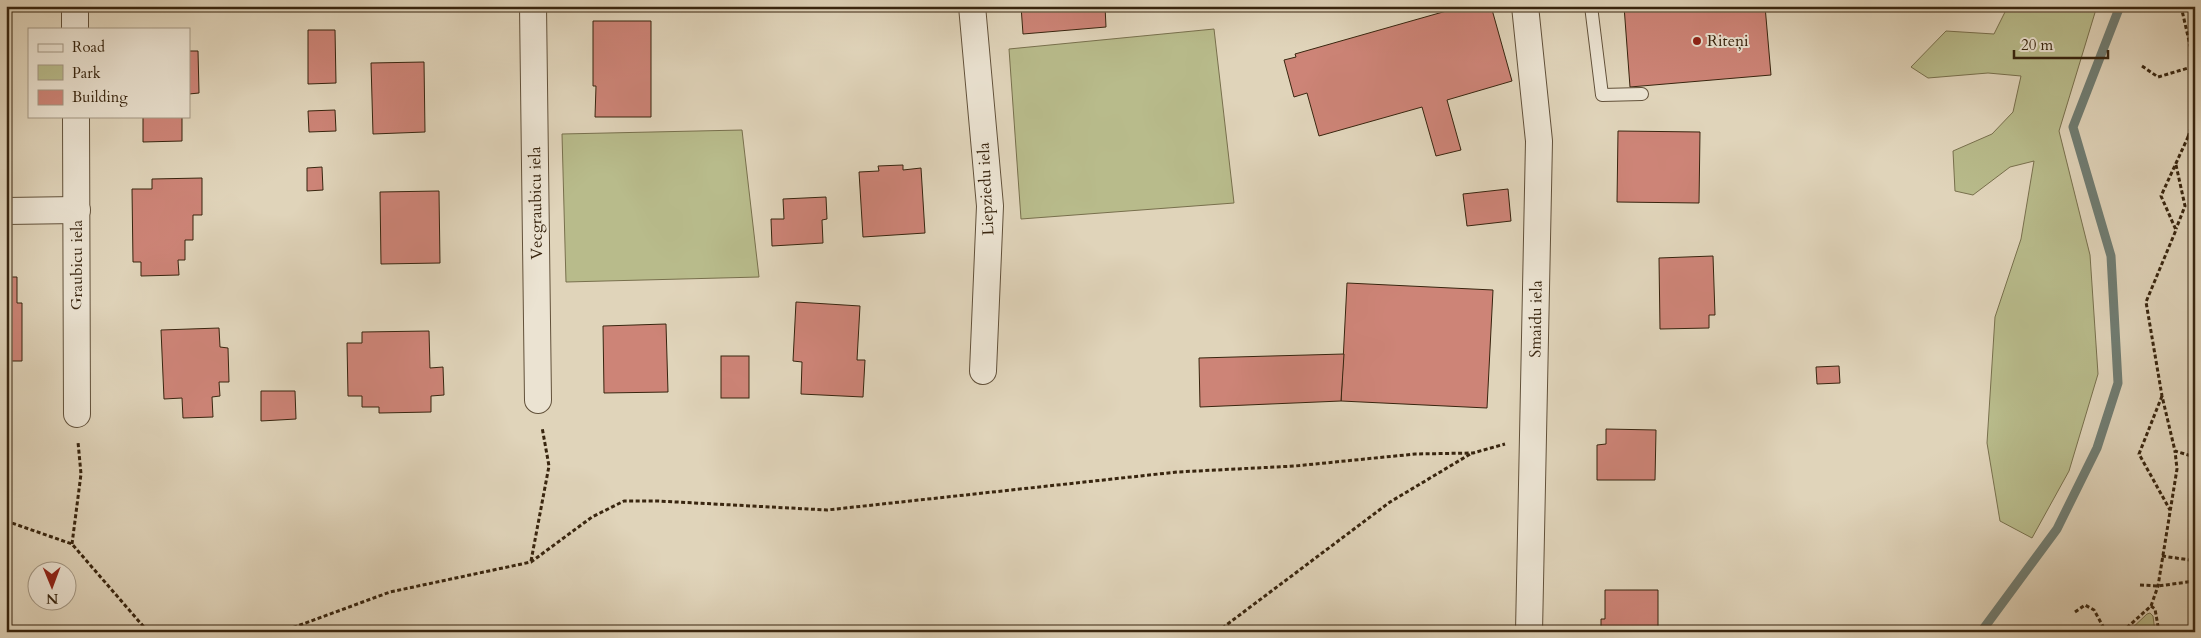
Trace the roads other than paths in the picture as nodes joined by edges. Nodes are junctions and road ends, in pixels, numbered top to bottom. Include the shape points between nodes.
1 (75, 6) edge
2 (533, 6) edge
3 (972, 6) edge
4 (1526, 6) edge
5 (1592, 6) edge
6 (75, 28) edge
7 (1642, 94) dead end
8 (76, 118) edge
9 (77, 210) junction
10 (6, 211) edge
11 (983, 372) dead end
12 (538, 400) road end
13 (77, 414) road end
14 (1529, 632) edge

1 - 6 street
2 - 12 street, Vecgraubicu iela
3 - 11 street, Liepziedu iela via 990,206
4 - 14 street, Smaidu iela via 1539,142
5 - 7 lane via 1602,95
8 - 9 street, Graubicu iela
9 - 10 street
9 - 13 street, Graubicu iela

